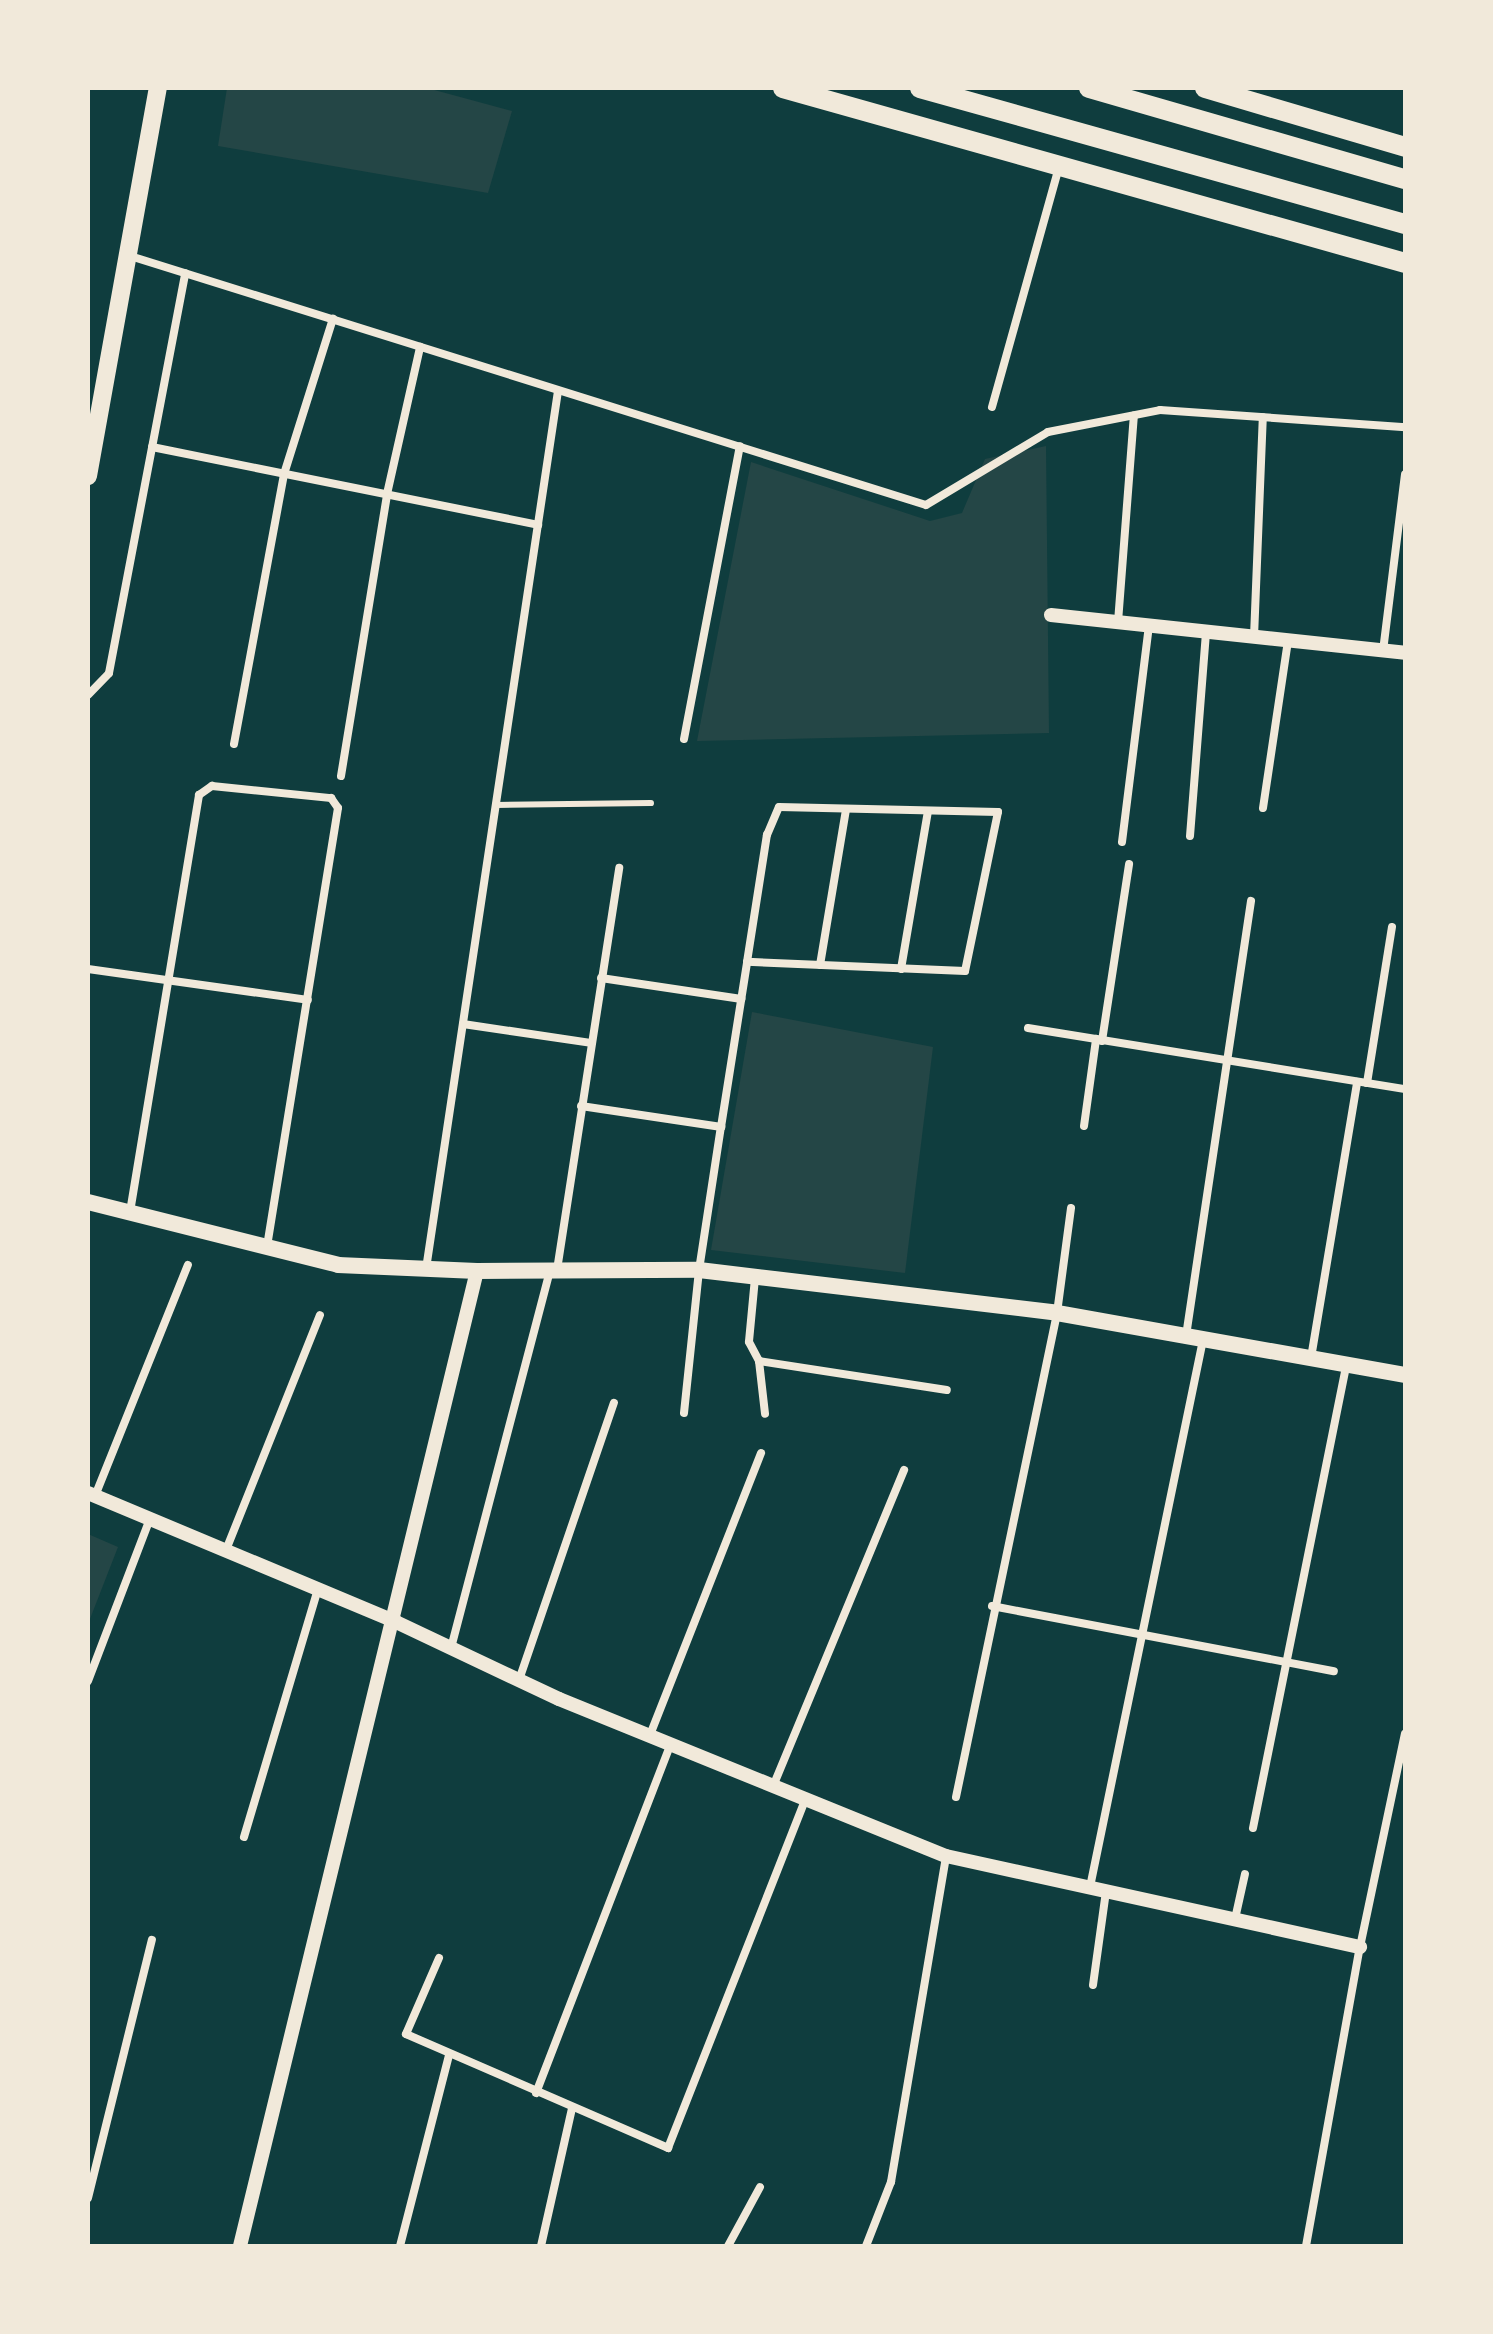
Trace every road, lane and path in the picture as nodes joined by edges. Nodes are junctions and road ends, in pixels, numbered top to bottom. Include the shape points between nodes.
1 (158, 88) edge
2 (783, 88) edge
3 (920, 88) edge
4 (1089, 88) edge
5 (1205, 88) edge
6 (1405, 147) edge
7 (1059, 166) junction
8 (1405, 179) edge
9 (1405, 224) edge
10 (130, 256) junction
11 (1405, 263) edge
12 (185, 273) junction
13 (333, 319) junction
14 (420, 347) junction
15 (97, 389) edge
16 (558, 391) junction
17 (992, 407) dead end
18 (1134, 416) junction
19 (1263, 417) junction
20 (1405, 427) edge
21 (740, 446) junction
22 (152, 447) junction
23 (284, 474) junction
24 (1405, 474) edge
25 (88, 476) edge
26 (387, 494) junction
27 (538, 525) junction
28 (1051, 615) dead end
29 (1118, 622) junction
30 (1149, 625) junction
31 (1206, 632) junction
32 (1254, 637) junction
33 (1288, 641) junction
34 (1383, 651) junction
35 (1405, 653) edge
36 (88, 695) edge
37 (684, 739) dead end
38 (234, 744) dead end
39 (341, 776) dead end
40 (651, 803) dead end
41 (496, 805) junction
42 (1263, 808) dead end
43 (846, 809) junction
44 (928, 811) junction
45 (1190, 836) dead end
46 (1122, 842) dead end
47 (1129, 864) dead end
48 (619, 868) dead end
49 (1251, 901) dead end
50 (1392, 927) dead end
51 (747, 962) junction
52 (820, 965) junction
53 (88, 969) edge
54 (901, 969) junction
55 (601, 978) junction
56 (167, 980) junction
57 (741, 999) junction
58 (308, 1000) junction
59 (463, 1024) junction
60 (1028, 1028) dead end
61 (1099, 1040) junction
62 (591, 1043) junction
63 (1228, 1059) junction
64 (1362, 1083) junction
65 (1405, 1089) edge
66 (581, 1106) junction
67 (1084, 1126) dead end
68 (721, 1127) junction
69 (88, 1202) edge
70 (1071, 1208) dead end
71 (130, 1213) junction
72 (267, 1247) junction
73 (188, 1265) dead end
74 (426, 1269) junction
75 (553, 1270) junction
76 (699, 1270) junction
77 (477, 1271) junction
78 (755, 1276) junction
79 (1057, 1313) junction
80 (320, 1315) dead end
81 (1194, 1338) junction
82 (1311, 1359) junction
83 (759, 1361) junction
84 (1346, 1365) junction
85 (1405, 1375) edge
86 (947, 1390) dead end
87 (614, 1403) dead end
88 (684, 1413) dead end
89 (765, 1414) dead end
90 (761, 1453) dead end
91 (904, 1470) dead end
92 (92, 1494) edge
93 (150, 1519) junction
94 (226, 1550) junction
95 (318, 1589) junction
96 (992, 1606) junction
97 (396, 1622) junction
98 (1142, 1637) junction
99 (451, 1648) junction
100 (1286, 1663) junction
101 (1334, 1671) dead end
102 (519, 1680) junction
103 (88, 1681) edge
104 (1405, 1734) edge
105 (650, 1735) junction
106 (671, 1743) junction
107 (774, 1784) junction
108 (807, 1797) junction
109 (956, 1797) dead end
110 (1253, 1828) dead end
111 (244, 1837) dead end
112 (946, 1856) junction
113 (1245, 1874) dead end
114 (1090, 1887) junction
115 (1106, 1890) junction
116 (1235, 1919) junction
117 (152, 1940) dead end
118 (1360, 1947) junction
119 (439, 1958) dead end
120 (1093, 1985) dead end
121 (449, 2055) junction
122 (536, 2093) junction
123 (572, 2108) junction
124 (760, 2187) dead end
125 (88, 2198) edge
126 (240, 2246) edge
127 (400, 2246) edge
128 (541, 2246) edge
129 (728, 2246) edge
130 (866, 2246) edge
131 (1306, 2246) edge

1 - 10 main road
2 - 7 highway
3 - 9 highway
4 - 8 highway
5 - 6 highway
7 - 11 highway
7 - 17 street
10 - 12 street
10 - 15 main road
12 - 13 street
12 - 22 street
13 - 14 street
13 - 23 street
14 - 16 street
14 - 26 street
15 - 25 main road
16 - 21 street
16 - 27 street
18 - 19 street via 1160,410
18 - 21 street via 1048,432 926,505
18 - 29 street
19 - 20 street
19 - 32 street
21 - 37 street
22 - 23 street
22 - 36 street via 109,673
23 - 26 street
23 - 38 street
24 - 34 street
26 - 27 street
26 - 39 street
27 - 41 street
28 - 29 street
29 - 30 street
30 - 31 street
30 - 46 street
31 - 32 street
31 - 45 street
32 - 33 street
33 - 34 street
33 - 42 street
34 - 35 street
40 - 41 lane
41 - 59 street
43 - 44 street
43 - 51 street via 779,807 767,835
43 - 52 street
44 - 54 street
44 - 54 street via 998,812 965,971
47 - 61 street
48 - 55 street
49 - 63 street
50 - 64 street
51 - 52 street
51 - 57 street
52 - 54 street
53 - 56 street
55 - 57 street
55 - 62 street
56 - 58 street
56 - 58 street via 199,795 212,786 331,798 338,808
56 - 71 street
57 - 68 street
58 - 72 street
59 - 62 street
59 - 74 street
60 - 61 street
61 - 63 street
61 - 67 street
62 - 66 street
63 - 64 street
63 - 81 street
64 - 65 street
64 - 82 street
66 - 68 street
66 - 75 street
68 - 76 street
69 - 71 main road
70 - 79 street
71 - 72 main road
72 - 74 main road via 338,1265
73 - 92 street
74 - 77 main road
75 - 76 main road
75 - 77 main road
75 - 99 street
76 - 78 main road
76 - 88 street
77 - 97 street
78 - 79 main road
78 - 83 street via 749,1342
79 - 81 main road
79 - 96 street
80 - 94 street
81 - 82 main road
81 - 98 street
82 - 84 main road
83 - 86 street
83 - 89 street
84 - 85 main road
84 - 100 street
87 - 102 street
90 - 105 street
91 - 107 street
92 - 93 street
93 - 94 street
93 - 103 street
94 - 95 street
95 - 97 street
95 - 111 street
96 - 98 street
96 - 109 street
97 - 99 street
97 - 126 street
98 - 100 street
98 - 114 street
99 - 102 street
100 - 101 street
100 - 110 street
102 - 105 street
104 - 118 street
105 - 106 street
106 - 107 street
106 - 122 street
107 - 108 street
108 - 112 street
108 - 123 street via 668,2148
112 - 114 street
112 - 130 street via 891,2182
113 - 116 street
114 - 115 street
115 - 116 street
115 - 120 street
116 - 118 street
117 - 125 street
118 - 131 street
119 - 121 street via 406,2034
121 - 122 street
121 - 127 street
122 - 123 street
123 - 128 street
124 - 129 street

